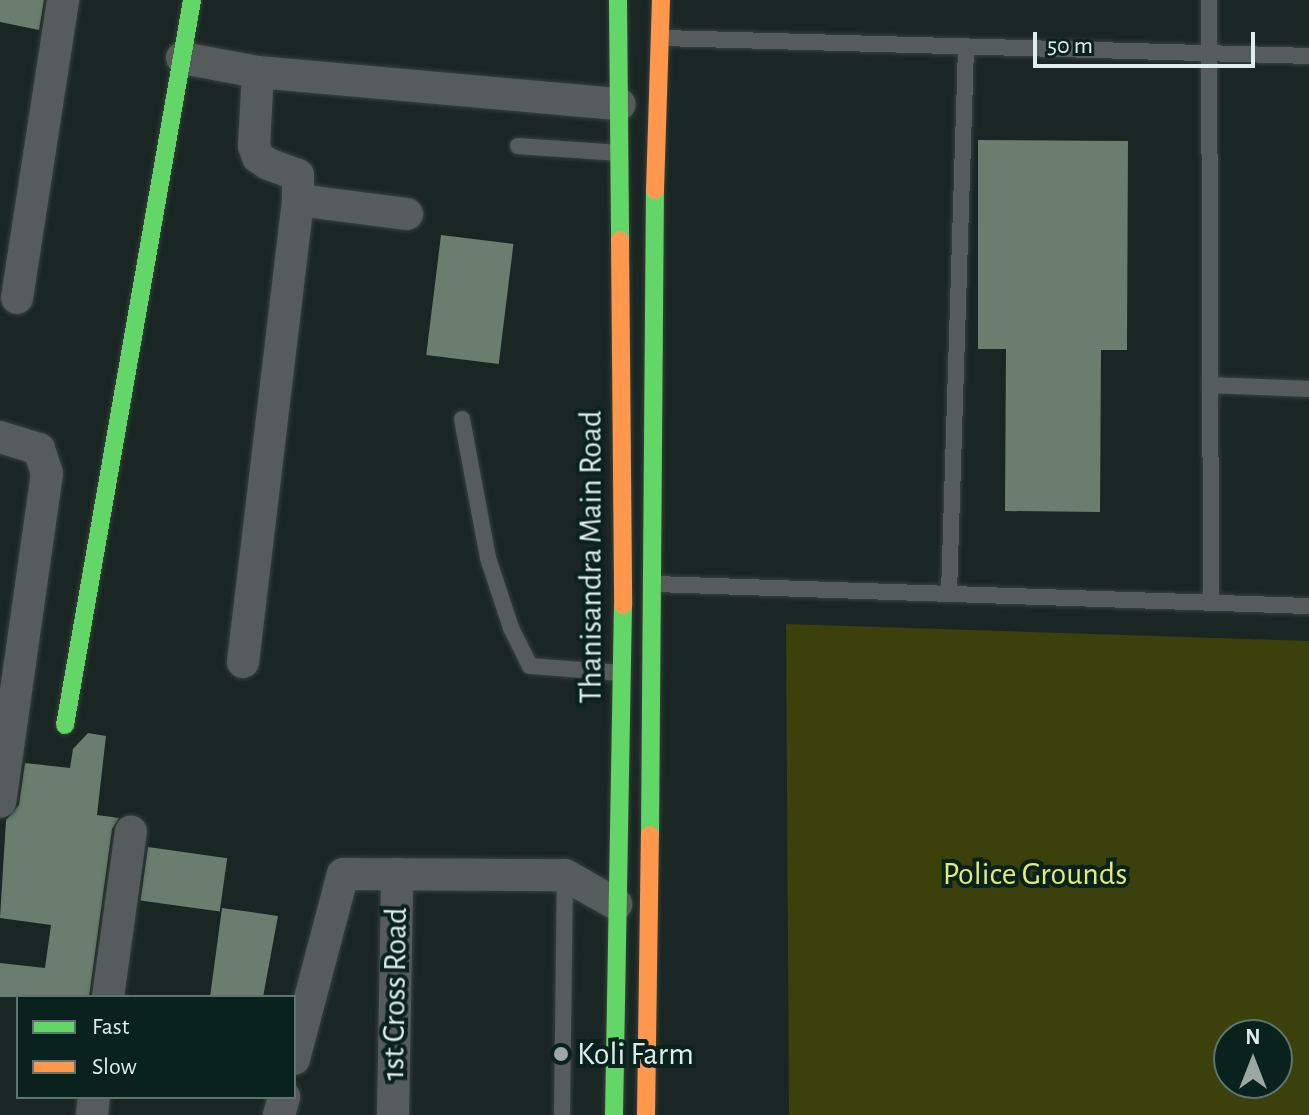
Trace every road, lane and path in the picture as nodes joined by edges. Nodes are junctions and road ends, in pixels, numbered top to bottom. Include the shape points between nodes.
1 (63, 0) edge
2 (192, 0) edge
3 (618, 0) edge
4 (661, 0) edge
5 (1209, 0) edge
6 (660, 37) junction
7 (966, 46) junction
8 (1209, 53) junction
9 (1309, 56) edge
10 (182, 58) junction
11 (258, 72) junction
12 (620, 104) junction
13 (518, 146) dead end
14 (620, 153) junction
15 (298, 200) junction
16 (407, 214) dead end
17 (17, 298) dead end
18 (1210, 385) junction
19 (1309, 389) edge
20 (462, 419) dead end
21 (0, 437) edge
22 (623, 584) junction
23 (654, 584) junction
24 (949, 594) junction
25 (1211, 603) junction
26 (1309, 606) edge
27 (243, 662) dead end
28 (621, 673) junction
29 (65, 725) dead end
30 (0, 802) edge
31 (131, 832) dead end
32 (397, 874) junction
33 (565, 875) junction
34 (616, 904) junction
35 (108, 995) edge
36 (296, 1051) edge
37 (393, 1115) edge
38 (562, 1115) edge
39 (614, 1115) edge
40 (646, 1115) edge

1 - 17 street
2 - 10 main road
3 - 12 main road, Thanisandra Main Road
4 - 6 main road, Thanisandra Main Road
5 - 8 lane
6 - 7 lane
6 - 23 main road, Thanisandra Main Road
7 - 8 lane
7 - 24 lane
8 - 9 lane
8 - 18 lane
10 - 11 street
10 - 29 main road
11 - 12 street
11 - 15 street via 254,146 268,164 298,175
12 - 14 main road, Thanisandra Main Road
13 - 14 lane
14 - 22 main road, Thanisandra Main Road
15 - 16 street
15 - 27 street
18 - 19 lane
18 - 25 lane
20 - 28 lane via 488,558 530,666
21 - 30 street via 39,449 47,473
22 - 23 lane
22 - 28 main road, Thanisandra Main Road
23 - 24 lane
23 - 40 main road, Thanisandra Main Road
24 - 25 lane
25 - 26 lane
28 - 34 main road, Thanisandra Main Road
31 - 35 street
32 - 33 street
32 - 36 street via 343,874
32 - 37 street, 1st Cross Road
33 - 34 street
33 - 38 lane
34 - 39 main road, Thanisandra Main Road

